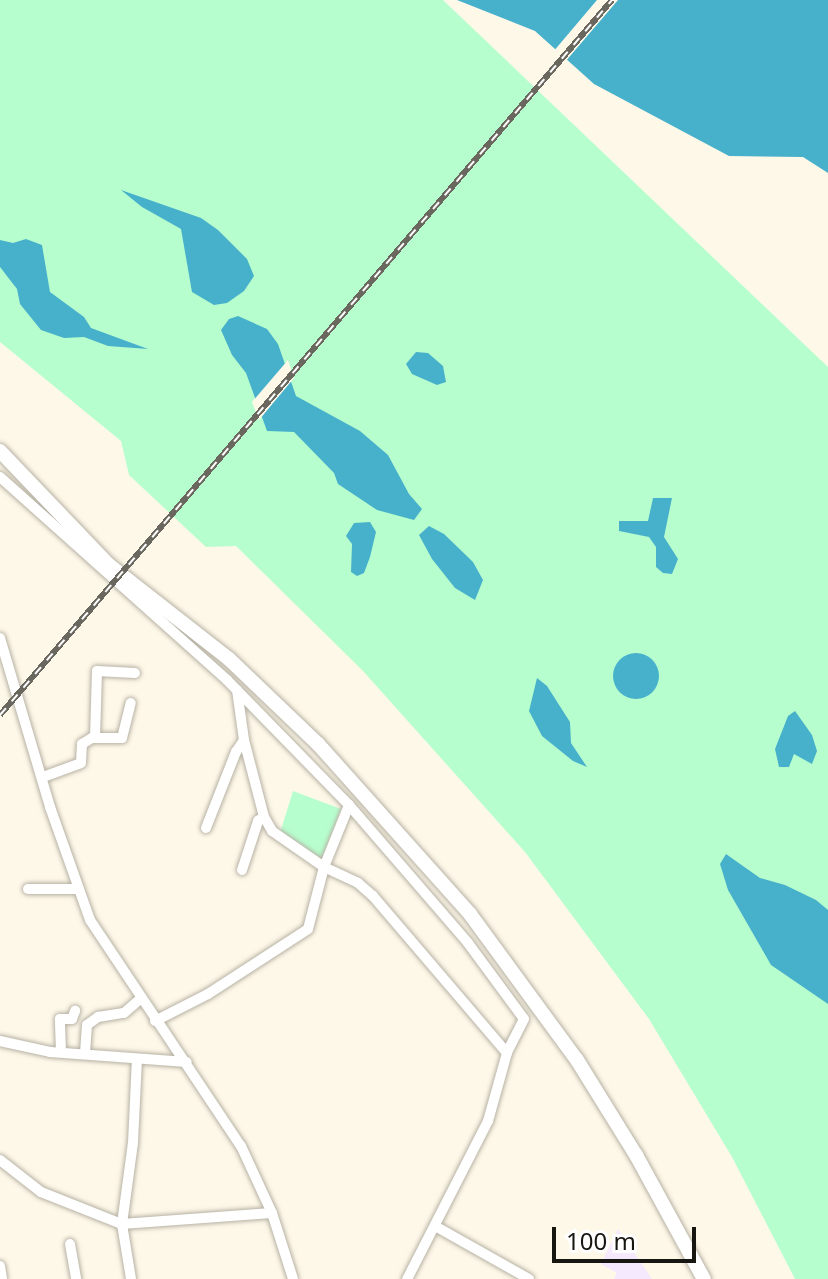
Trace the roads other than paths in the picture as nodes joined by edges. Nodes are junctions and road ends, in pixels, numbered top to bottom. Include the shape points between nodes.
1 (0, 451) edge
2 (0, 477) edge
3 (0, 638) edge
4 (135, 673) dead end
5 (237, 690) junction
6 (131, 703) dead end
7 (95, 738) junction
8 (244, 740) junction
9 (43, 777) junction
10 (349, 805) junction
11 (264, 817) junction
12 (206, 828) dead end
13 (324, 867) junction
14 (242, 870) dead end
15 (28, 889) dead end
16 (79, 889) junction
17 (140, 999) junction
18 (75, 1011) dead end
19 (155, 1021) junction
20 (0, 1041) edge
21 (61, 1052) junction
22 (85, 1053) junction
23 (507, 1053) junction
24 (137, 1059) junction
25 (187, 1062) junction
26 (0, 1160) edge
27 (272, 1213) junction
28 (122, 1224) junction
29 (435, 1226) junction
30 (70, 1244) dead end
31 (0, 1266) edge
32 (2, 1279) edge
33 (76, 1279) edge
34 (131, 1279) edge
35 (293, 1279) edge
36 (407, 1279) edge
37 (529, 1279) edge
38 (704, 1279) edge

1 - 38 street via 109,565 229,659 318,744 461,904 577,1060
2 - 5 street
3 - 9 street
4 - 7 street via 97,671
5 - 8 street
5 - 10 street
6 - 7 street via 122,738
7 - 9 street via 82,744 81,763
8 - 11 street
8 - 12 street
9 - 16 street
10 - 13 street
10 - 23 street via 459,932 524,1019
11 - 13 street via 281,839
11 - 14 street via 258,821
13 - 19 street via 308,929 208,994
13 - 23 street via 373,896
15 - 16 street
16 - 17 street via 90,920
17 - 19 street
17 - 22 street via 124,1013 98,1017 87,1025
18 - 21 street via 72,1019 60,1019
19 - 25 street
20 - 21 street
21 - 22 street
22 - 24 street
23 - 29 street via 488,1121
24 - 25 street
24 - 28 street
25 - 27 street via 241,1146
26 - 28 street via 41,1192
27 - 28 street
27 - 35 street
28 - 34 street
29 - 36 street
29 - 37 street
30 - 33 street
31 - 32 street

